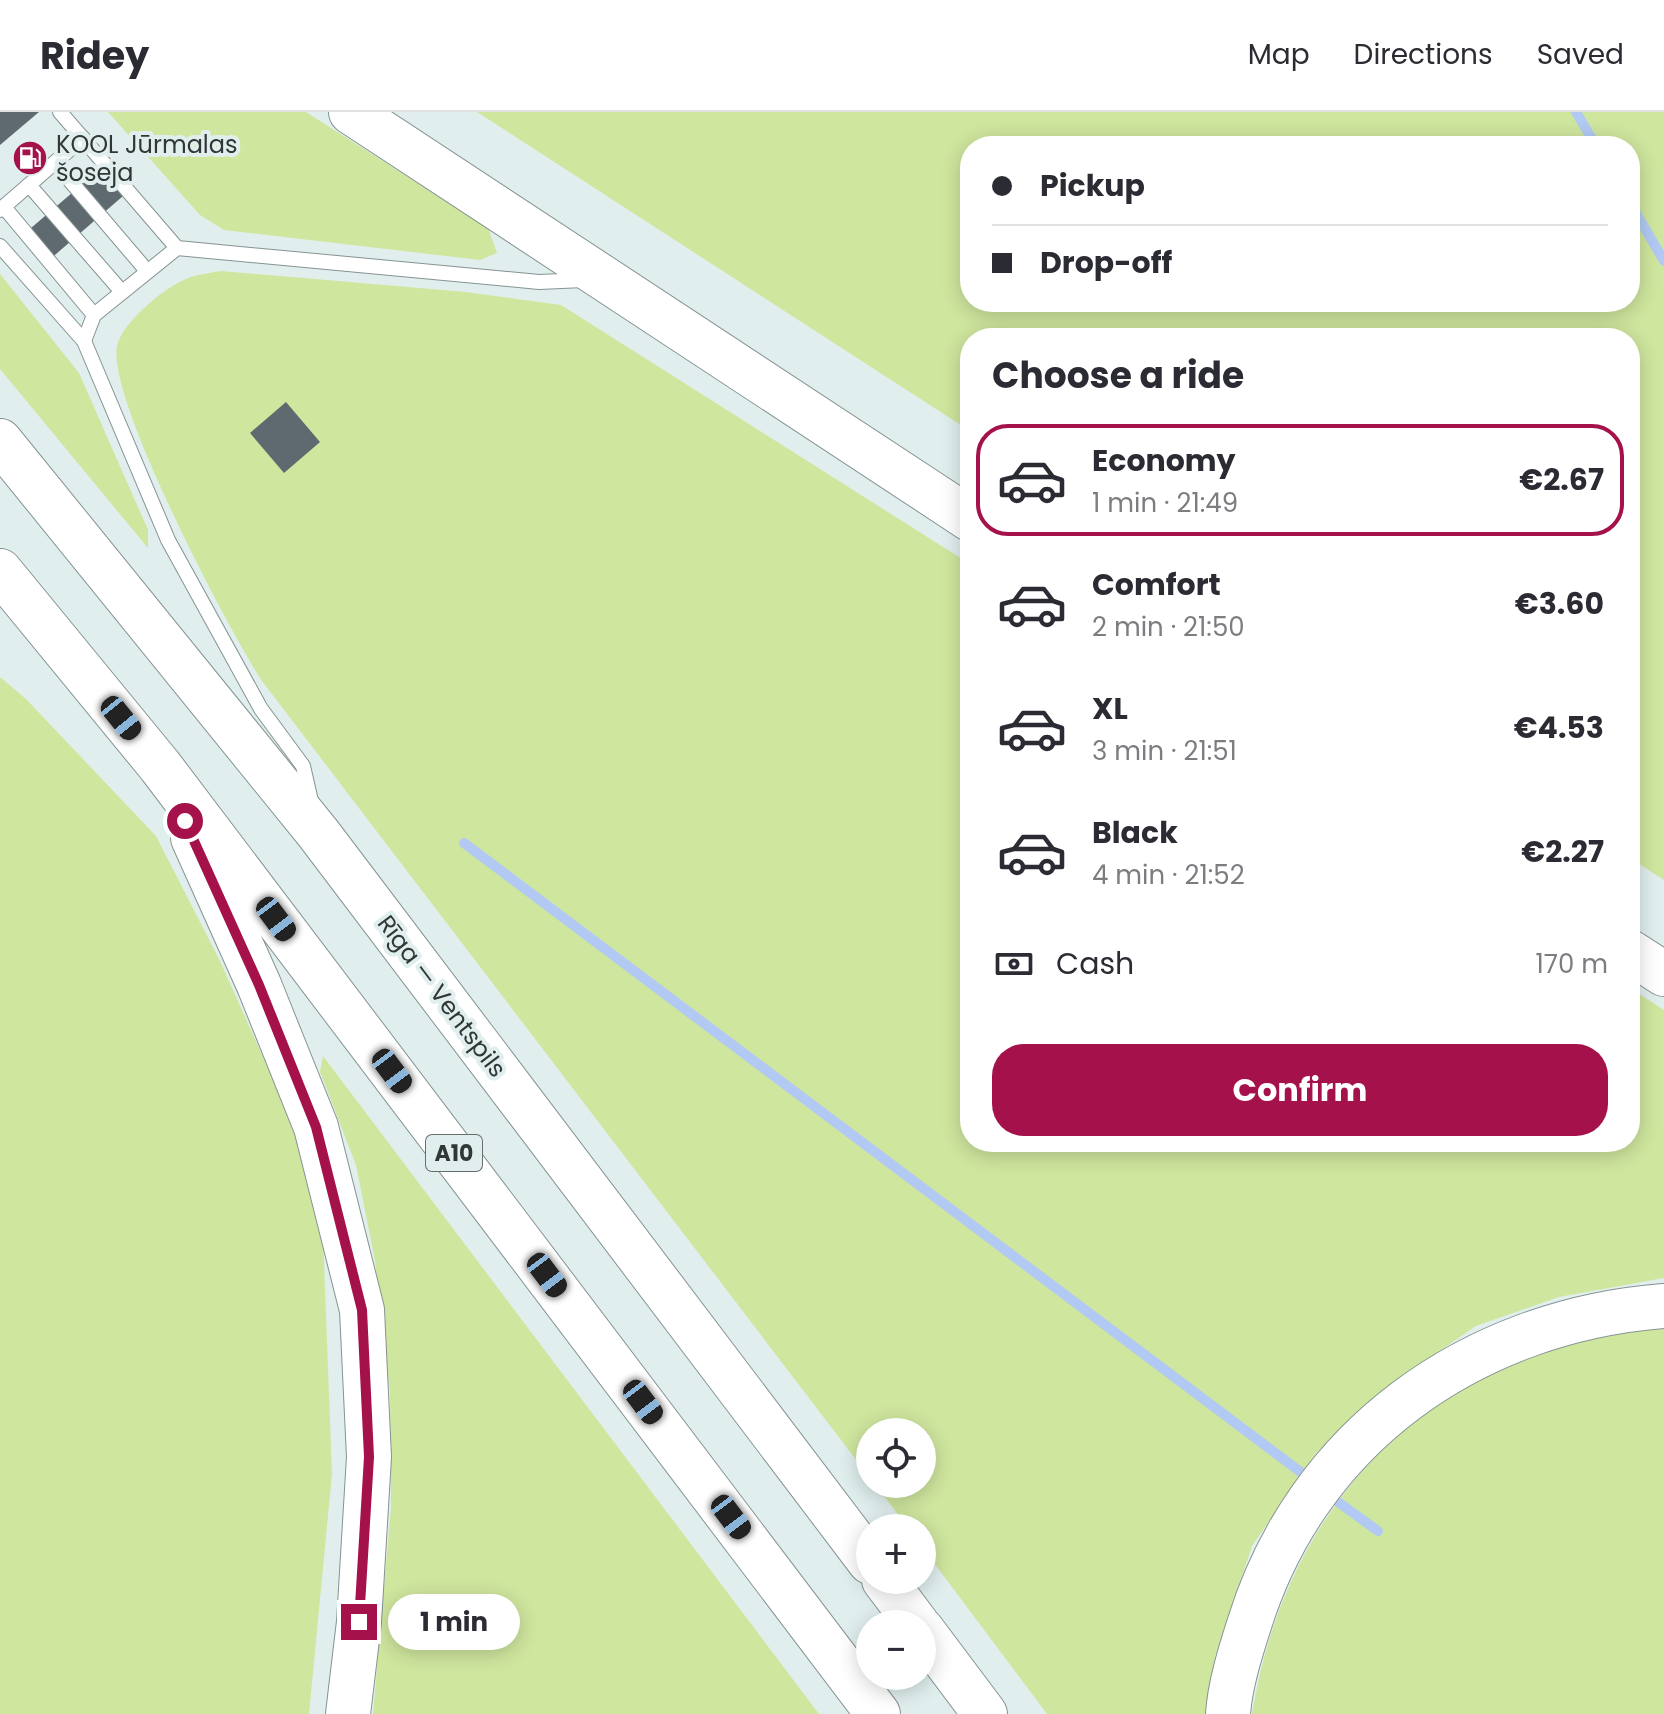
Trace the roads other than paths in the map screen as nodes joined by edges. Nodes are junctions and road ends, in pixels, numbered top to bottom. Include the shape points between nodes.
1 (60, 112) edge
2 (351, 112) edge
3 (83, 138) junction
4 (55, 163) junction
5 (29, 185) junction
6 (2, 208) edge
7 (0, 246) edge
8 (177, 248) junction
9 (147, 271) junction
10 (605, 279) junction
11 (122, 292) junction
12 (94, 315) junction
13 (84, 341) junction
14 (0, 441) edge
15 (960, 512) edge
16 (0, 571) edge
17 (0, 598) edge
18 (41, 620) junction
19 (160, 766) junction
20 (318, 833) junction
21 (1640, 958) edge
22 (1664, 974) edge
23 (1664, 1306) edge
24 (856, 1544) edge
25 (936, 1649) edge
26 (348, 1714) edge
27 (878, 1714) edge
28 (985, 1714) edge
29 (1228, 1714) edge

1 - 3 lane
2 - 10 highway
3 - 4 lane
3 - 8 lane
4 - 5 lane
4 - 9 lane
5 - 6 lane
5 - 11 lane
6 - 12 lane
7 - 13 lane
8 - 9 lane
8 - 10 lane via 539,282
9 - 11 lane
10 - 15 highway
11 - 12 lane
12 - 13 lane
13 - 20 lane via 175,554 261,709 303,766
14 - 20 highway, Rīga — Ventspils
16 - 18 highway, A10
17 - 18 lane
18 - 19 highway, A10
19 - 26 highway via 259,985 316,1127 362,1310 369,1457
19 - 27 highway, A10
20 - 24 highway, Rīga — Ventspils
21 - 22 highway
23 - 29 highway via 1621,1309 1524,1335 1440,1375 1369,1430 1325,1477 1288,1532 1258,1595
25 - 28 highway

